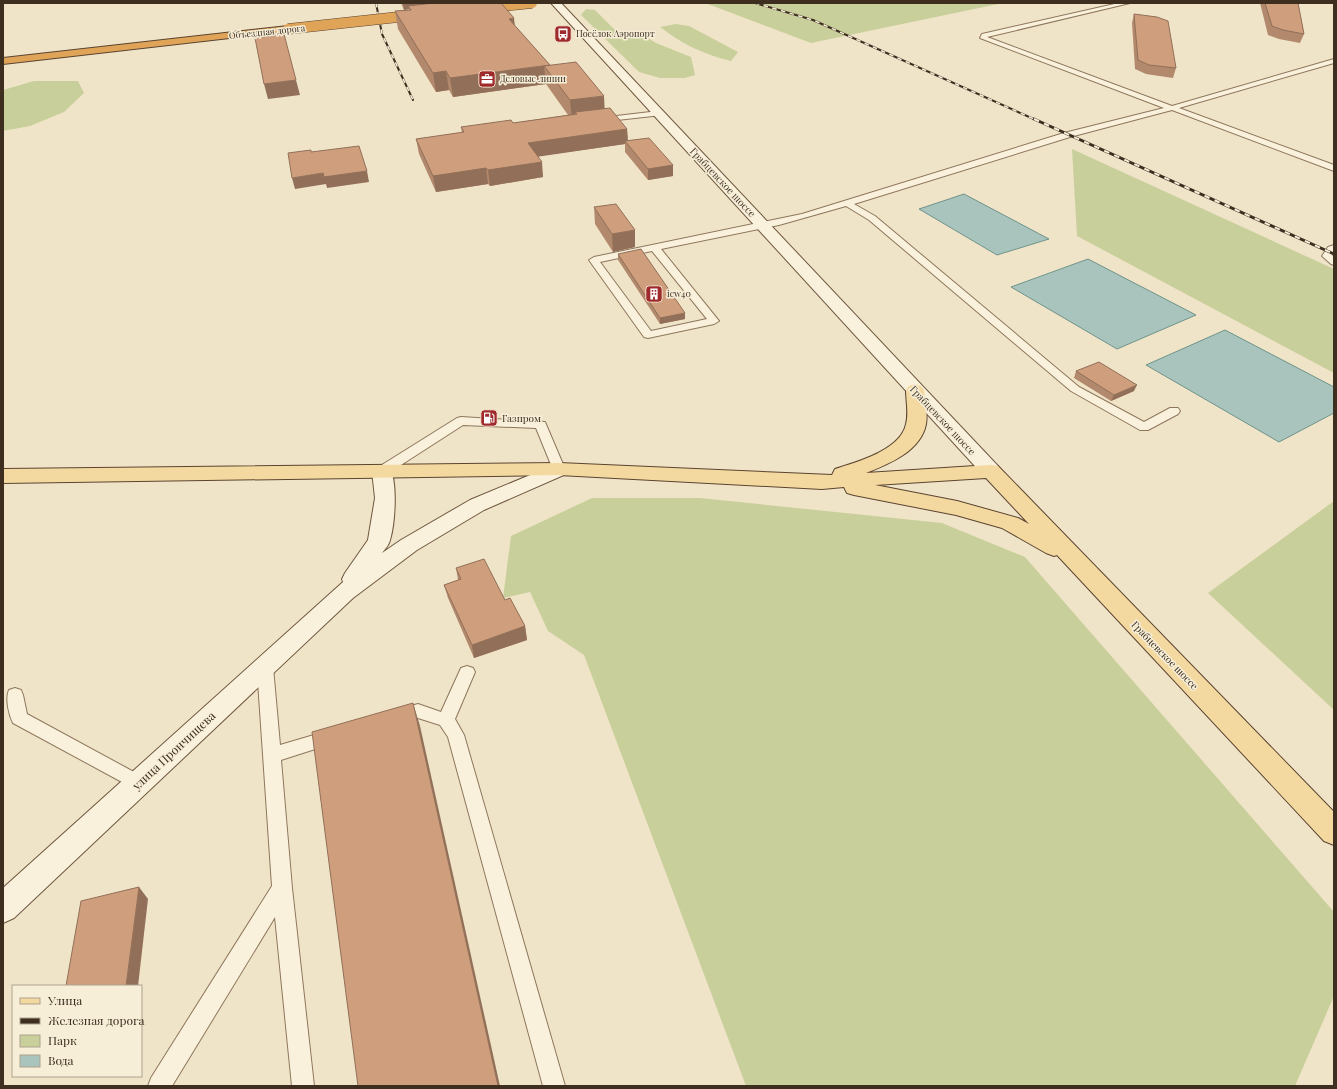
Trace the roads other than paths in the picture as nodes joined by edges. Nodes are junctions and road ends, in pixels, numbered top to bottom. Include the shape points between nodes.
1 (492, 3) edge
2 (532, 3) edge
3 (556, 3) edge
4 (1127, 3) edge
5 (434, 11) edge
6 (287, 27) junction
7 (3, 55) edge
8 (3, 61) edge
9 (1334, 61) edge
10 (1172, 108) junction
11 (659, 113) junction
12 (591, 121) edge
13 (1334, 168) edge
14 (848, 204) junction
15 (764, 226) junction
16 (654, 247) junction
17 (1334, 248) edge
18 (1334, 262) edge
19 (915, 390) junction
20 (1174, 412) dead end
21 (559, 469) junction
22 (382, 471) junction
23 (991, 471) junction
24 (3, 476) edge
25 (822, 482) junction
26 (1076, 561) junction
27 (345, 592) junction
28 (265, 667) junction
29 (467, 672) dead end
30 (15, 695) dead end
31 (446, 720) junction
32 (382, 722) edge
33 (345, 733) edge
34 (272, 755) junction
35 (139, 783) junction
36 (1334, 832) edge
37 (282, 888) junction
38 (3, 908) edge
39 (159, 1086) edge
40 (303, 1086) edge
41 (554, 1086) edge

1 - 2 highway, bridge via 461,8
3 - 11 main road, Грабцевское шоссе
4 - 10 lane via 984,35 983,38
5 - 6 highway, Объездная дорога, bridge
6 - 7 highway, Объездная дорога
6 - 8 highway, Объездная дорога
9 - 10 lane
10 - 13 lane
10 - 14 lane via 1067,135
11 - 12 lane
11 - 15 main road, Грабцевское шоссе
14 - 15 lane
14 - 20 lane via 872,218 1075,389 1144,427
15 - 16 lane
15 - 19 main road, Грабцевское шоссе
16 - 16 lane via 594,260 648,335 714,321
17 - 18 lane via 1327,256
19 - 23 main road, Грабцевское шоссе
19 - 25 main road via 916,424 913,436 895,451
21 - 22 main road
21 - 22 lane via 541,425 461,421
21 - 25 main road
21 - 27 main road via 477,505 409,545
22 - 24 main road
22 - 27 main road via 385,498 379,541
23 - 25 main road
23 - 26 main road, Грабцевское шоссе
25 - 26 main road via 958,508 1010,522
26 - 36 main road, Грабцевское шоссе
27 - 28 main road, улица Прончищева
28 - 34 lane
28 - 35 main road, улица Прончищева
29 - 31 lane
30 - 35 lane via 19,718
31 - 32 lane via 418,711
31 - 41 lane via 456,735
33 - 34 lane
34 - 37 lane
35 - 38 main road, улица Прончищева
37 - 39 lane
37 - 40 lane

